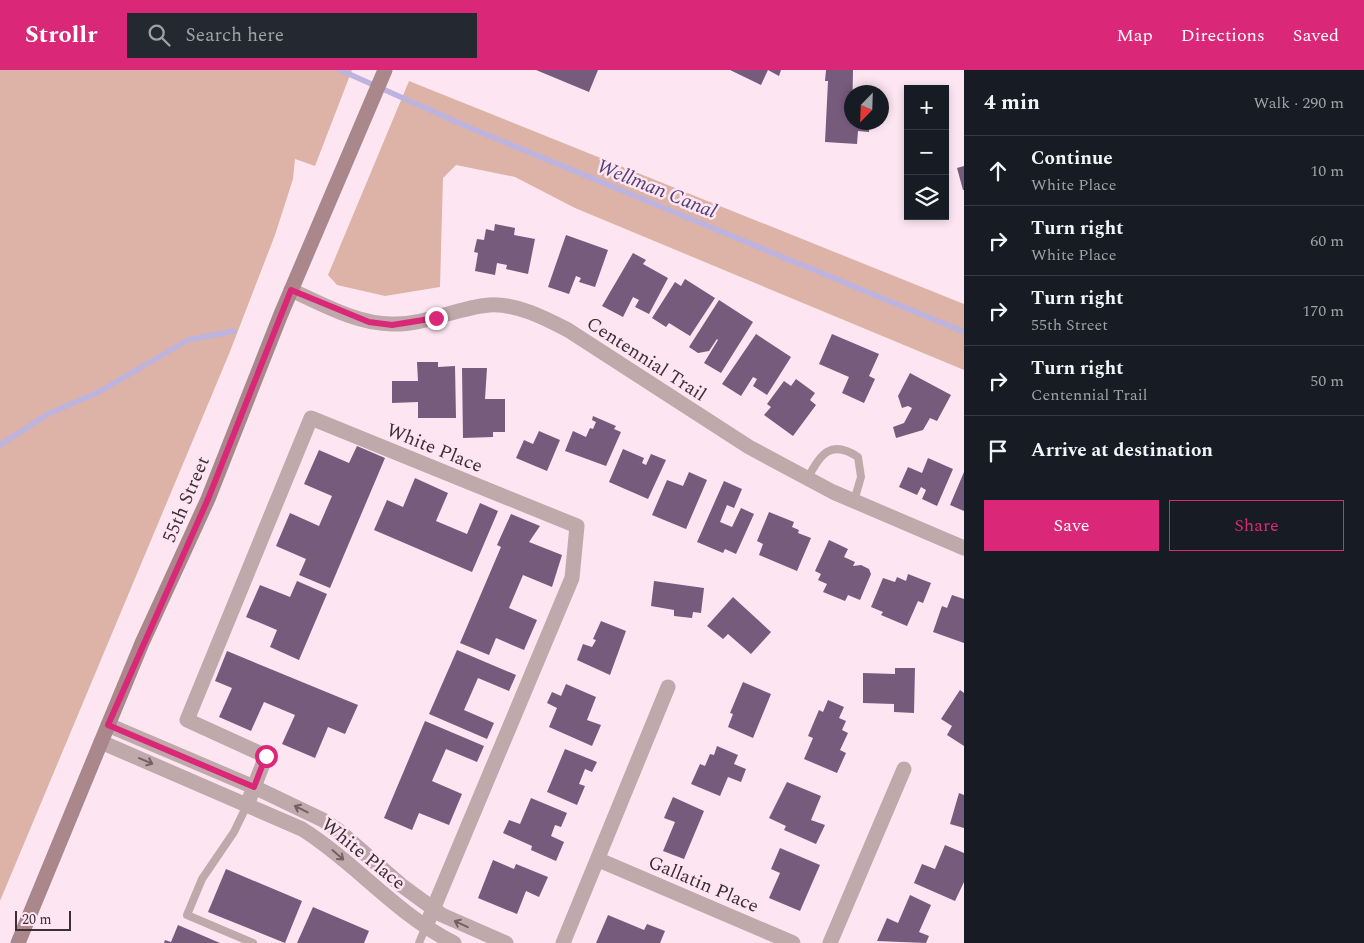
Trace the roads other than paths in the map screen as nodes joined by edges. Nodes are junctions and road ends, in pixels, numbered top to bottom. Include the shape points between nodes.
1 (385, 70) edge
2 (291, 290) junction
3 (808, 478) junction
4 (854, 501) junction
5 (964, 548) edge
6 (668, 687) dead end
7 (108, 725) junction
8 (101, 742) junction
9 (904, 769) dead end
10 (254, 787) junction
11 (246, 805) junction
12 (599, 860) junction
13 (433, 909) junction
14 (426, 926) junction
15 (18, 943) edge
16 (253, 943) edge
17 (419, 943) edge
18 (454, 943) edge
19 (506, 943) edge
20 (562, 943) edge
21 (793, 943) edge
22 (830, 943) edge

1 - 2 main road, 55th Street
2 - 3 street, Centennial Trail via 356,317 392,325 488,305 538,315 568,330 749,447
2 - 7 main road, 55th Street via 208,499
3 - 4 street, Centennial Trail
3 - 4 lane via 817,460 833,449 845,449 858,457 862,477
4 - 5 street, Centennial Trail
6 - 12 street
7 - 8 main road, 55th Street
7 - 10 street, White Place
8 -> 11 street, White Place
8 - 15 main road, 55th Street
9 - 22 street
10 - 11 street, White Place
13 -> 10 street, White Place via 339,831 308,812
10 - 13 street, White Place via 266,756 186,720 311,418 577,526 572,578
11 -> 14 street, White Place via 316,838
11 - 16 lane via 234,832 202,880 187,915
12 - 20 street
12 - 21 street, Gallatin Place
13 - 14 street, White Place
19 -> 13 street, White Place
14 - 17 lane
14 - 18 street, White Place

